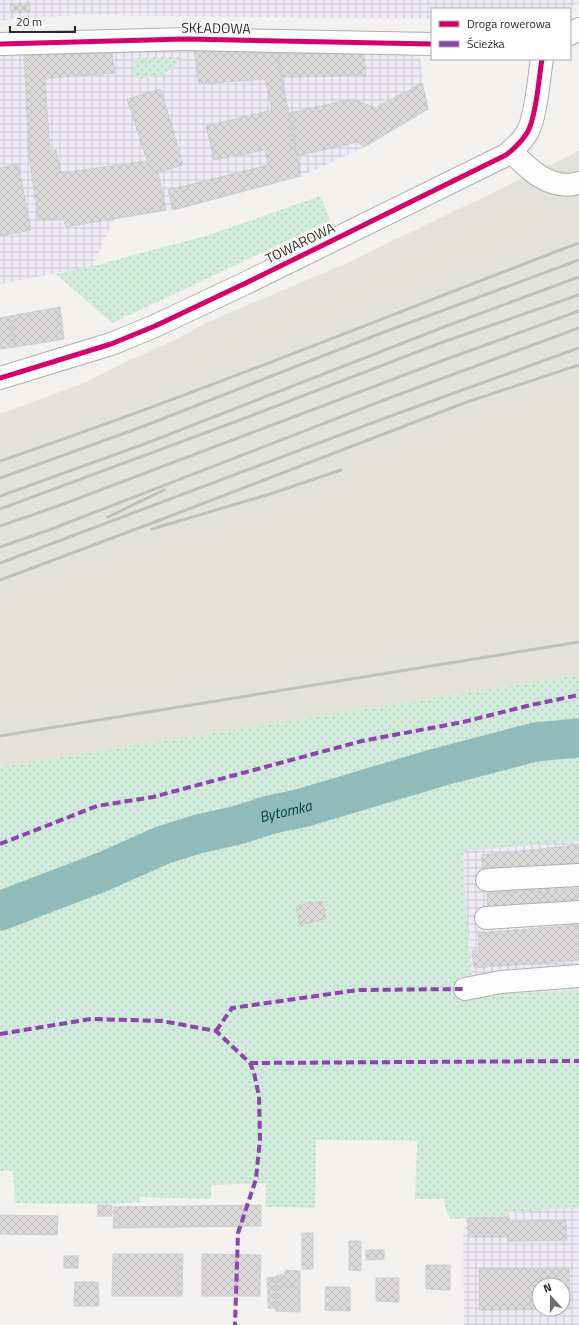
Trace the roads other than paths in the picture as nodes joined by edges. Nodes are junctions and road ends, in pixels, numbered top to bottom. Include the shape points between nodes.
1 (0, 44) edge
2 (431, 44) edge
3 (542, 60) edge
4 (511, 151) junction
5 (579, 183) edge
6 (0, 378) edge
7 (579, 875) edge
8 (487, 880) dead end
9 (579, 912) edge
10 (486, 918) dead end
11 (579, 976) edge
12 (465, 989) dead end

1 - 2 street, SKŁADOWA via 186,39
3 - 4 street, TOWAROWA via 528,131
4 - 5 street via 537,175 555,184 570,186
4 - 6 street, TOWAROWA via 490,164 155,326 111,344
7 - 8 street
9 - 10 street
11 - 12 street via 501,982

